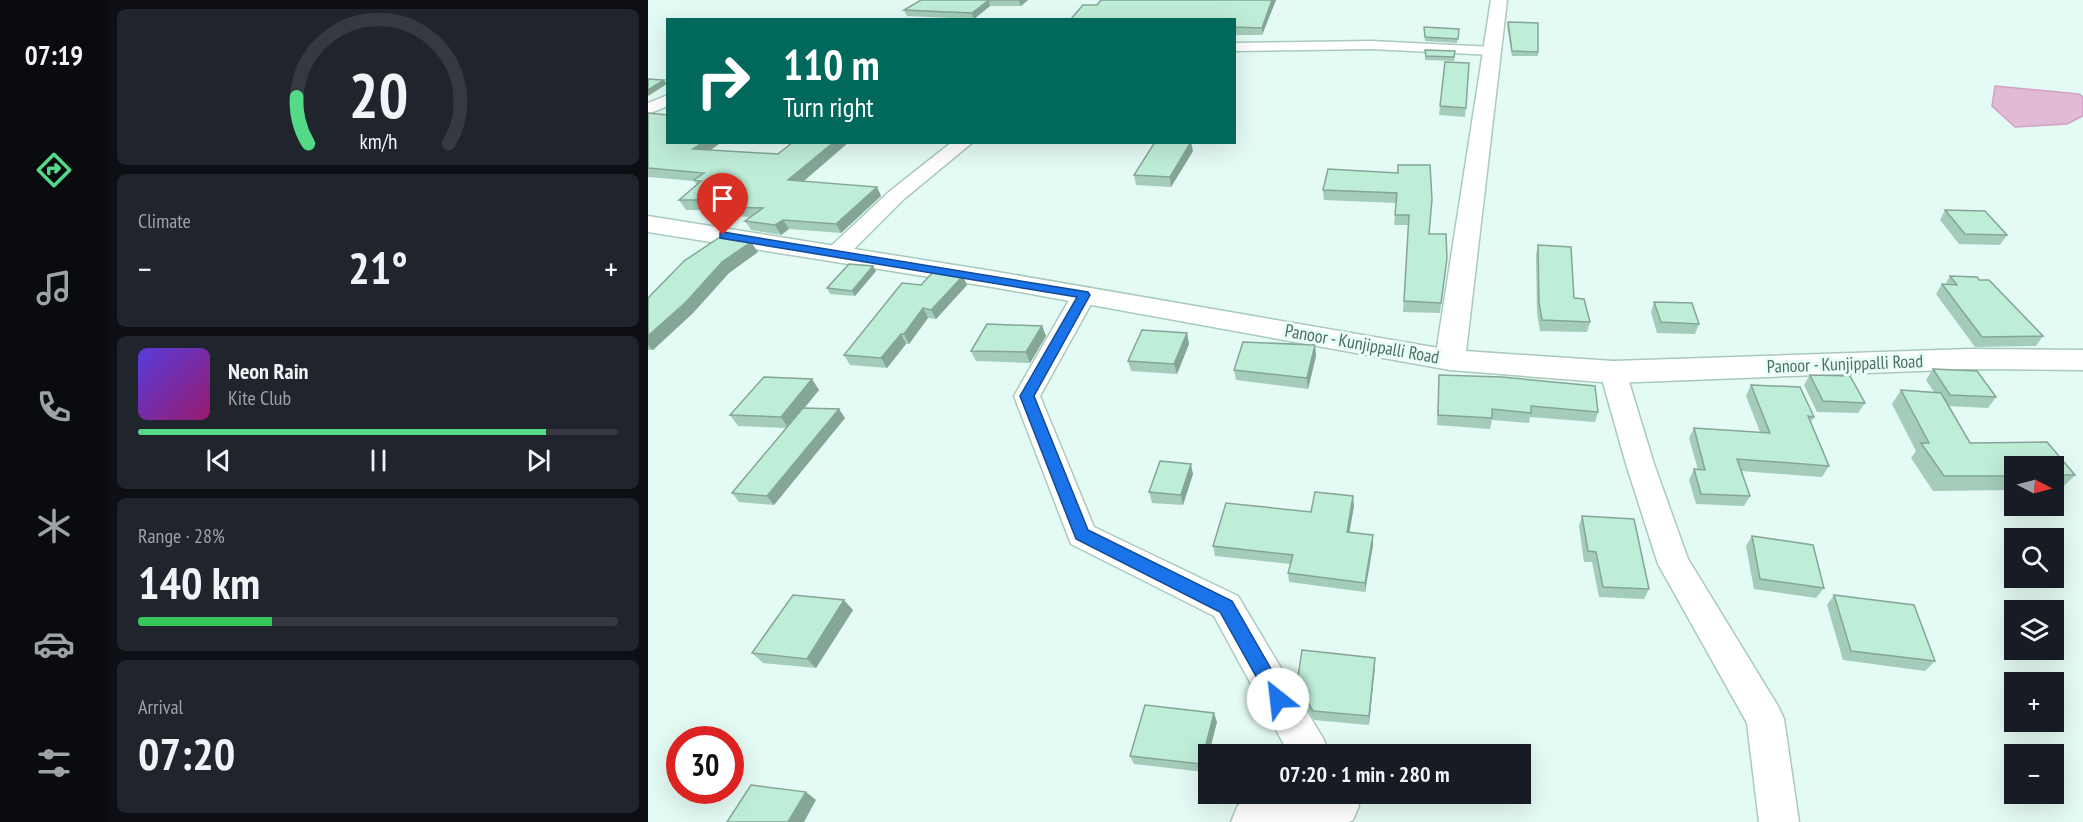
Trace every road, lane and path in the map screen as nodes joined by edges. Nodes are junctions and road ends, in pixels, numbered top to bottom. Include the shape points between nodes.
1 (1499, 0) edge
2 (1236, 47) edge
3 (1493, 51) junction
4 (666, 101) edge
5 (648, 109) edge
6 (961, 144) edge
7 (648, 224) edge
8 (837, 253) junction
9 (1084, 295) junction
10 (1450, 360) junction
11 (2083, 360) edge
12 (1612, 372) junction
13 (1304, 744) edge
14 (1338, 804) edge
15 (1251, 822) edge
16 (1779, 822) edge

1 - 3 main road
2 - 3 street via 1371,45
3 - 10 main road
4 - 5 street
6 - 8 street via 897,195
7 - 8 main road, Panoor - Kunjippalli Road
8 - 9 main road, Panoor - Kunjippalli Road
9 - 10 main road, Panoor - Kunjippalli Road
9 - 13 street via 1027,396 1082,535 1226,606
10 - 12 main road, Panoor - Kunjippalli Road
11 - 12 main road, Panoor - Kunjippalli Road via 1970,359
12 - 16 street via 1674,564 1765,719
14 - 15 street

